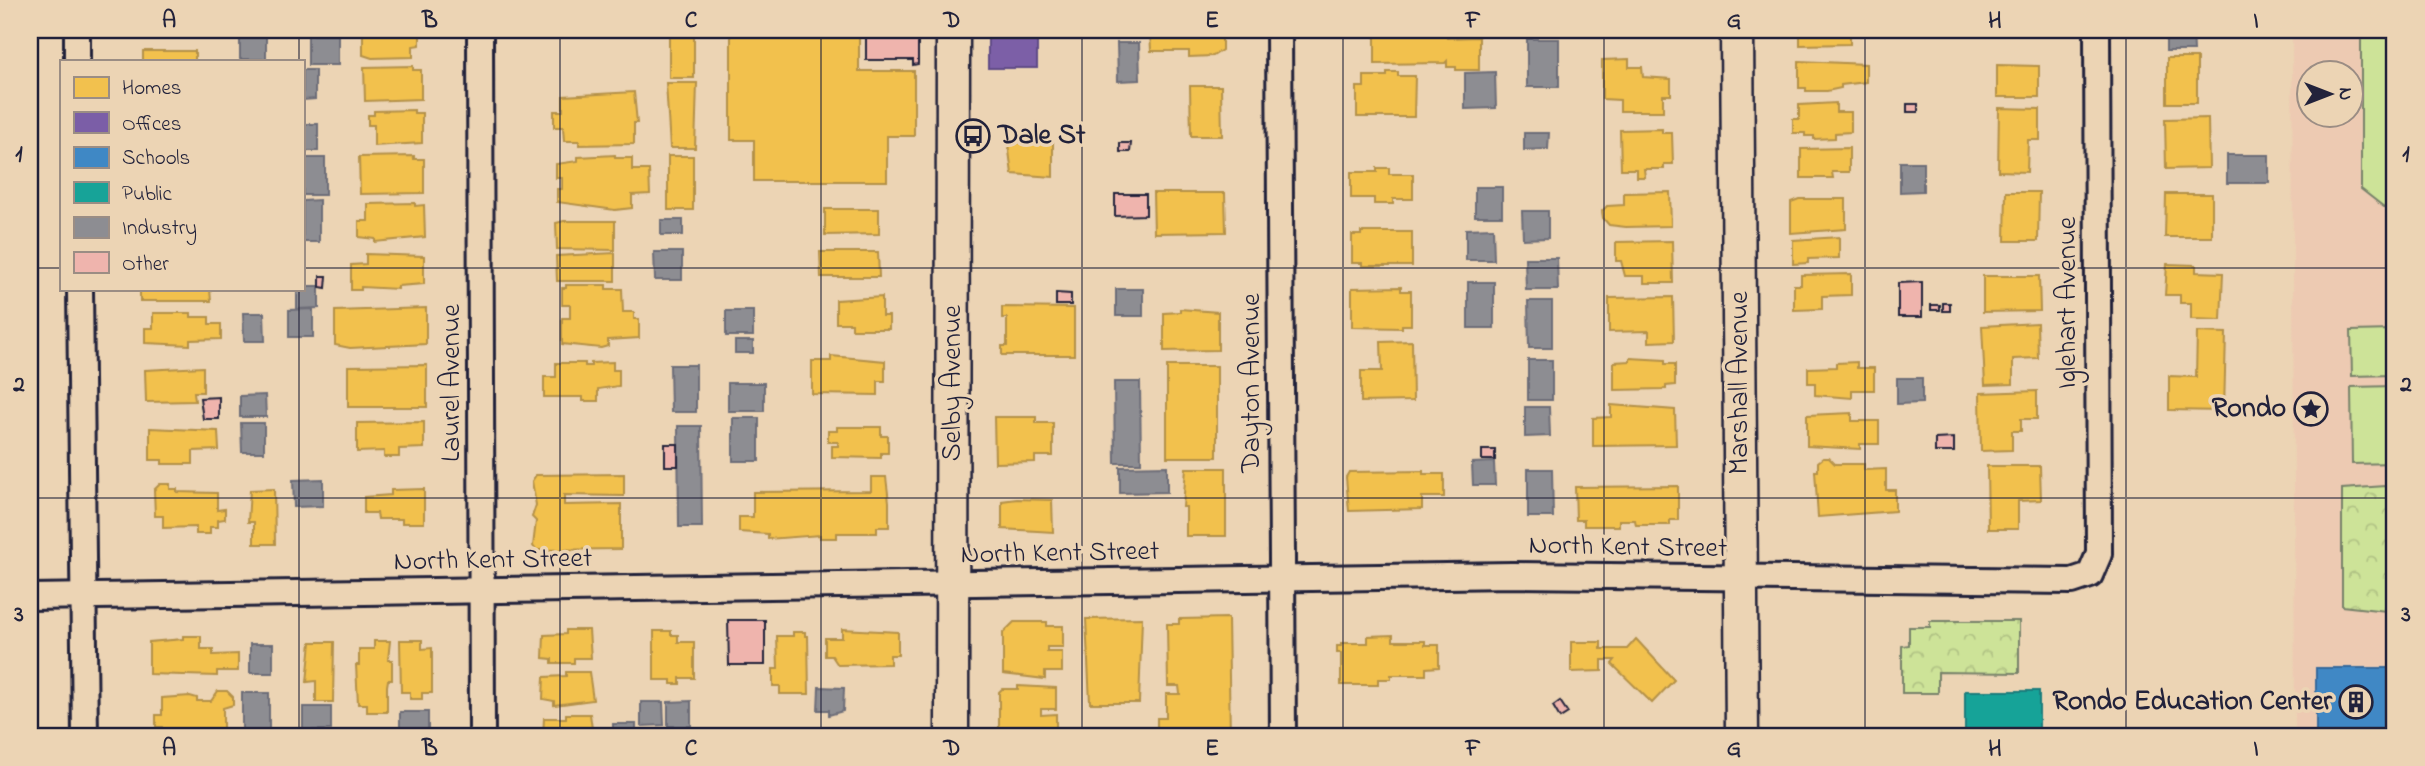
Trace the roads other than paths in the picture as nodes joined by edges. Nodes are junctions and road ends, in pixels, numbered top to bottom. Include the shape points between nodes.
1 (77, 30) edge
2 (480, 30) edge
3 (953, 30) edge
4 (1279, 30) edge
5 (1737, 30) edge
6 (2097, 30) edge
7 (77, 60) edge
8 (80, 290) edge
9 (2090, 575) joint
10 (1283, 579) junction
11 (1741, 579) junction
12 (952, 586) junction
13 (482, 593) junction
14 (85, 595) junction
15 (30, 597) edge
16 (85, 736) edge
17 (482, 736) edge
18 (952, 736) edge
19 (1283, 736) edge
20 (1742, 736) edge

1 - 7 street
2 - 13 street, Laurel Avenue
3 - 12 street, Selby Avenue
4 - 10 street, Dayton Avenue
5 - 11 street, Marshall Avenue
6 - 9 street, Iglehart Avenue via 2099,554
8 - 14 street
9 - 11 street, North Kent Street via 2071,582
10 - 11 street, North Kent Street via 1512,575
10 - 12 street, North Kent Street
10 - 19 street, Dayton Avenue
11 - 20 street, Marshall Avenue
12 - 13 street, North Kent Street
12 - 18 street, Selby Avenue
13 - 14 street, North Kent Street
13 - 17 street, Laurel Avenue
14 - 15 street, North Kent Street
14 - 16 street

